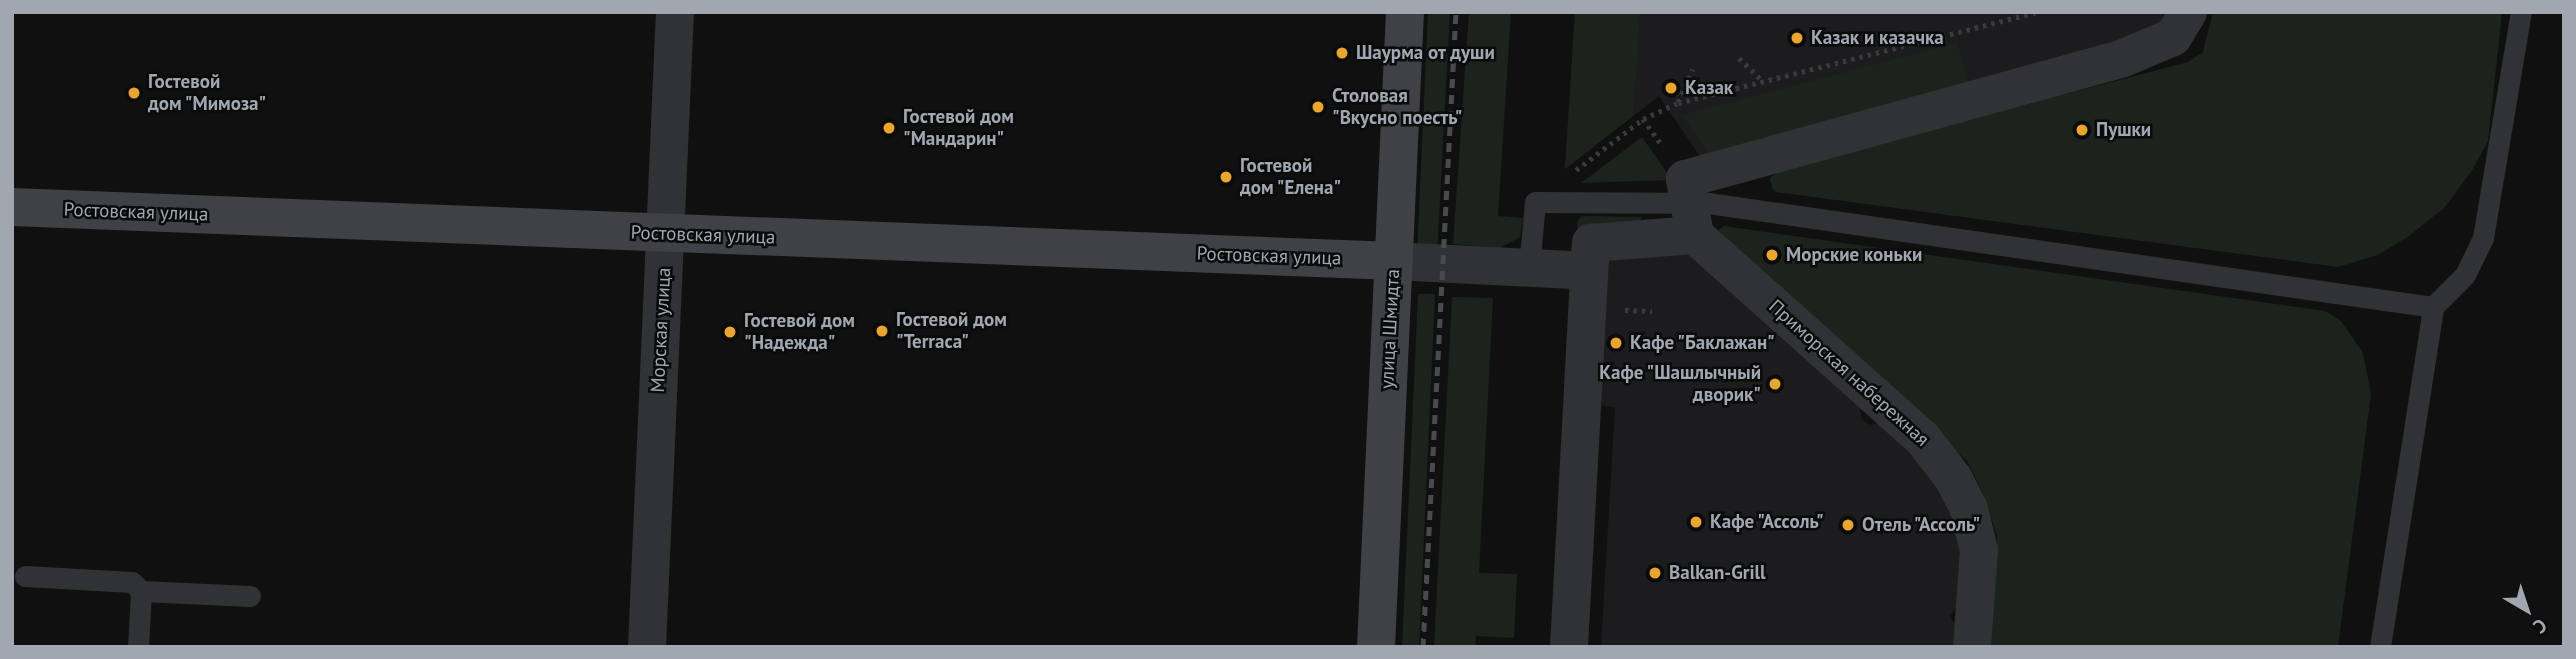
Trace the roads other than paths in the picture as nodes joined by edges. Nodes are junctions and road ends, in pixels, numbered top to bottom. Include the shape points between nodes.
1 (675, 12) edge
2 (1405, 12) edge
3 (2188, 12) edge
4 (2521, 12) edge
5 (1690, 206) junction
6 (12, 207) edge
7 (666, 233) junction
8 (1394, 261) junction
9 (1536, 268) junction
10 (1589, 271) junction
11 (2433, 307) junction
12 (25, 576) dead end
13 (141, 591) junction
14 (250, 596) dead end
15 (138, 647) edge
16 (647, 647) edge
17 (1376, 647) edge
18 (1569, 647) edge
19 (1972, 647) edge
20 (2381, 647) edge

1 - 7 street, Морская улица
2 - 8 street, улица Шмидта
3 - 5 street via 2173,37 2120,60
4 - 11 lane via 2483,238 2465,275
5 - 9 lane via 1535,202
5 - 10 street via 1591,243
5 - 11 lane
5 - 19 street, Приморская набережная via 1944,464 1969,509 1979,550
6 - 7 street, Ростовская улица
7 - 8 street, Ростовская улица
7 - 16 street, Морская улица
8 - 9 street
8 - 17 street, улица Шмидта
9 - 10 street
10 - 18 street
11 - 20 lane
12 - 13 lane via 132,582
13 - 14 lane
13 - 15 lane

